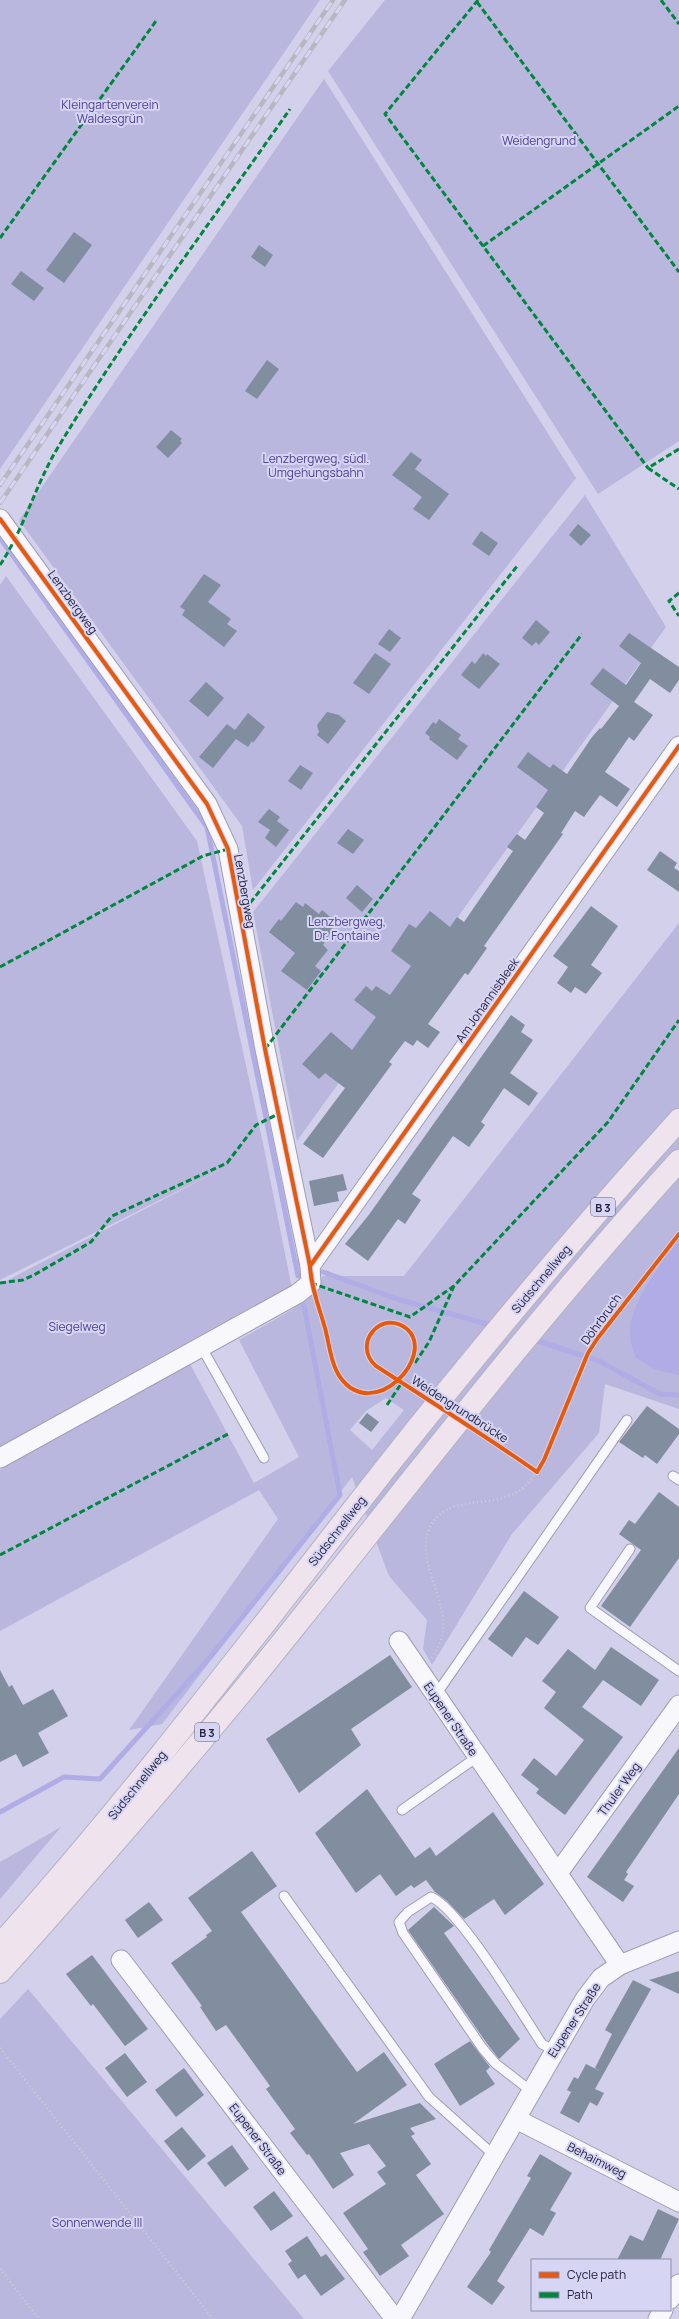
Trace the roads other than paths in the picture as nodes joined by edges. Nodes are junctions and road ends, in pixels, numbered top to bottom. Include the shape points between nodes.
1 (0, 519) edge
2 (679, 746) edge
3 (679, 1120) edge
4 (679, 1161) edge
5 (311, 1275) junction
6 (202, 1348) junction
7 (627, 1420) dead end
8 (0, 1458) edge
9 (264, 1458) dead end
10 (630, 1549) dead end
11 (399, 1641) dead end
12 (679, 1671) edge
13 (435, 1696) junction
14 (679, 1705) edge
15 (478, 1757) junction
16 (402, 1810) dead end
17 (558, 1874) junction
18 (284, 1896) dead end
19 (679, 1941) edge
20 (0, 1945) edge
21 (121, 1960) dead end
22 (620, 1964) junction
23 (0, 1972) edge
24 (554, 2050) junction
25 (531, 2091) junction
26 (516, 2119) junction
27 (495, 2156) junction
28 (679, 2202) edge
29 (679, 2284) edge
30 (671, 2296) edge
31 (395, 2319) edge
32 (400, 2319) edge

1 - 5 street, Lenzbergweg via 207,804 228,849
2 - 5 street, Am Johannisbleek
3 - 20 highway, Südschnellweg / B 3 via 528,1294 386,1468 128,1797
4 - 23 highway, Südschnellweg / B 3 via 406,1485 299,1622 142,1809
5 - 6 street via 297,1294
6 - 8 street
6 - 9 lane
7 - 13 lane
10 - 12 lane via 590,1608
11 - 13 street, Eupener Straße
13 - 15 street, Eupener Straße
14 - 17 street, Thuler Weg
15 - 16 lane
15 - 17 street, Eupener Straße
17 - 22 street, Eupener Straße
18 - 27 lane via 429,2097
19 - 22 street
21 - 31 street, Eupener Straße
22 - 24 street, Eupener Straße via 601,1978
24 - 25 street, Eupener Straße
24 - 25 lane via 542,2044 475,1944 440,1901 431,1897 408,1912 399,1922 403,1933 483,2049 496,2064
25 - 26 street, Eupener Straße
26 - 27 street, Eupener Straße
26 - 28 street, Behaimweg
27 - 32 street, Eupener Straße
29 - 30 street

